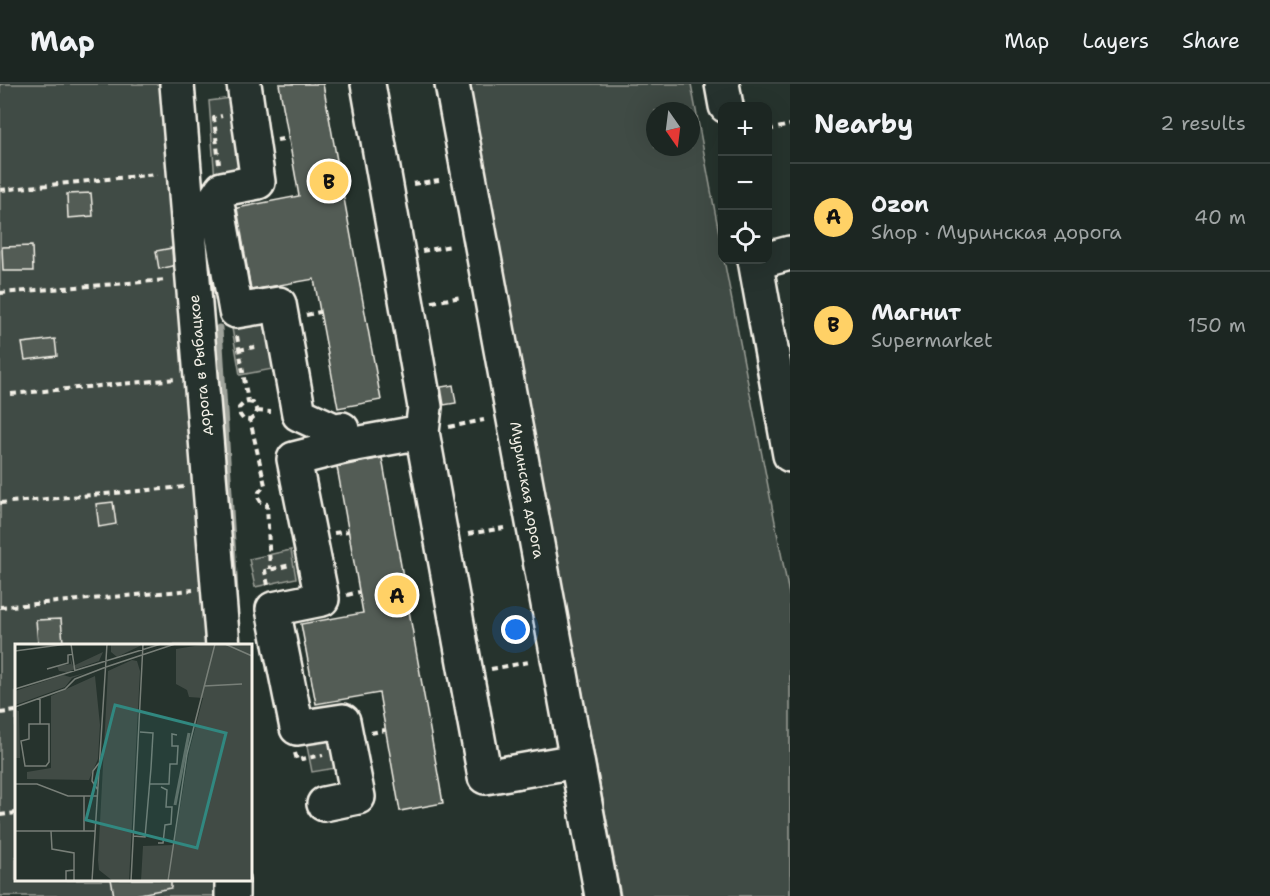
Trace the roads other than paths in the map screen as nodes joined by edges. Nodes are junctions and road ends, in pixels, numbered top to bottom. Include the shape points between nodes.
1 (177, 84) edge
2 (368, 84) edge
3 (452, 84) edge
4 (722, 84) edge
5 (246, 98) edge
6 (725, 102) edge
7 (790, 253) edge
8 (772, 257) edge
9 (761, 264) edge
10 (762, 300) junction
11 (790, 319) edge
12 (342, 429) dead end
13 (422, 432) junction
14 (790, 455) edge
15 (223, 644) edge
16 (576, 761) junction
17 (324, 804) dead end
18 (602, 896) edge

1 - 15 street, дорога в Рыбацкое
2 - 13 street via 424,407
3 - 16 street, Муринская дорога
4 - 6 street
5 - 12 street via 258,182 222,189 216,198 236,311 279,304 299,414 336,431
7 - 8 street
9 - 10 street
10 - 11 street
10 - 14 street
13 - 16 street via 485,777
13 - 17 street via 294,459 322,599 273,609 297,728 343,721 358,797
16 - 18 street, Муринская дорога

